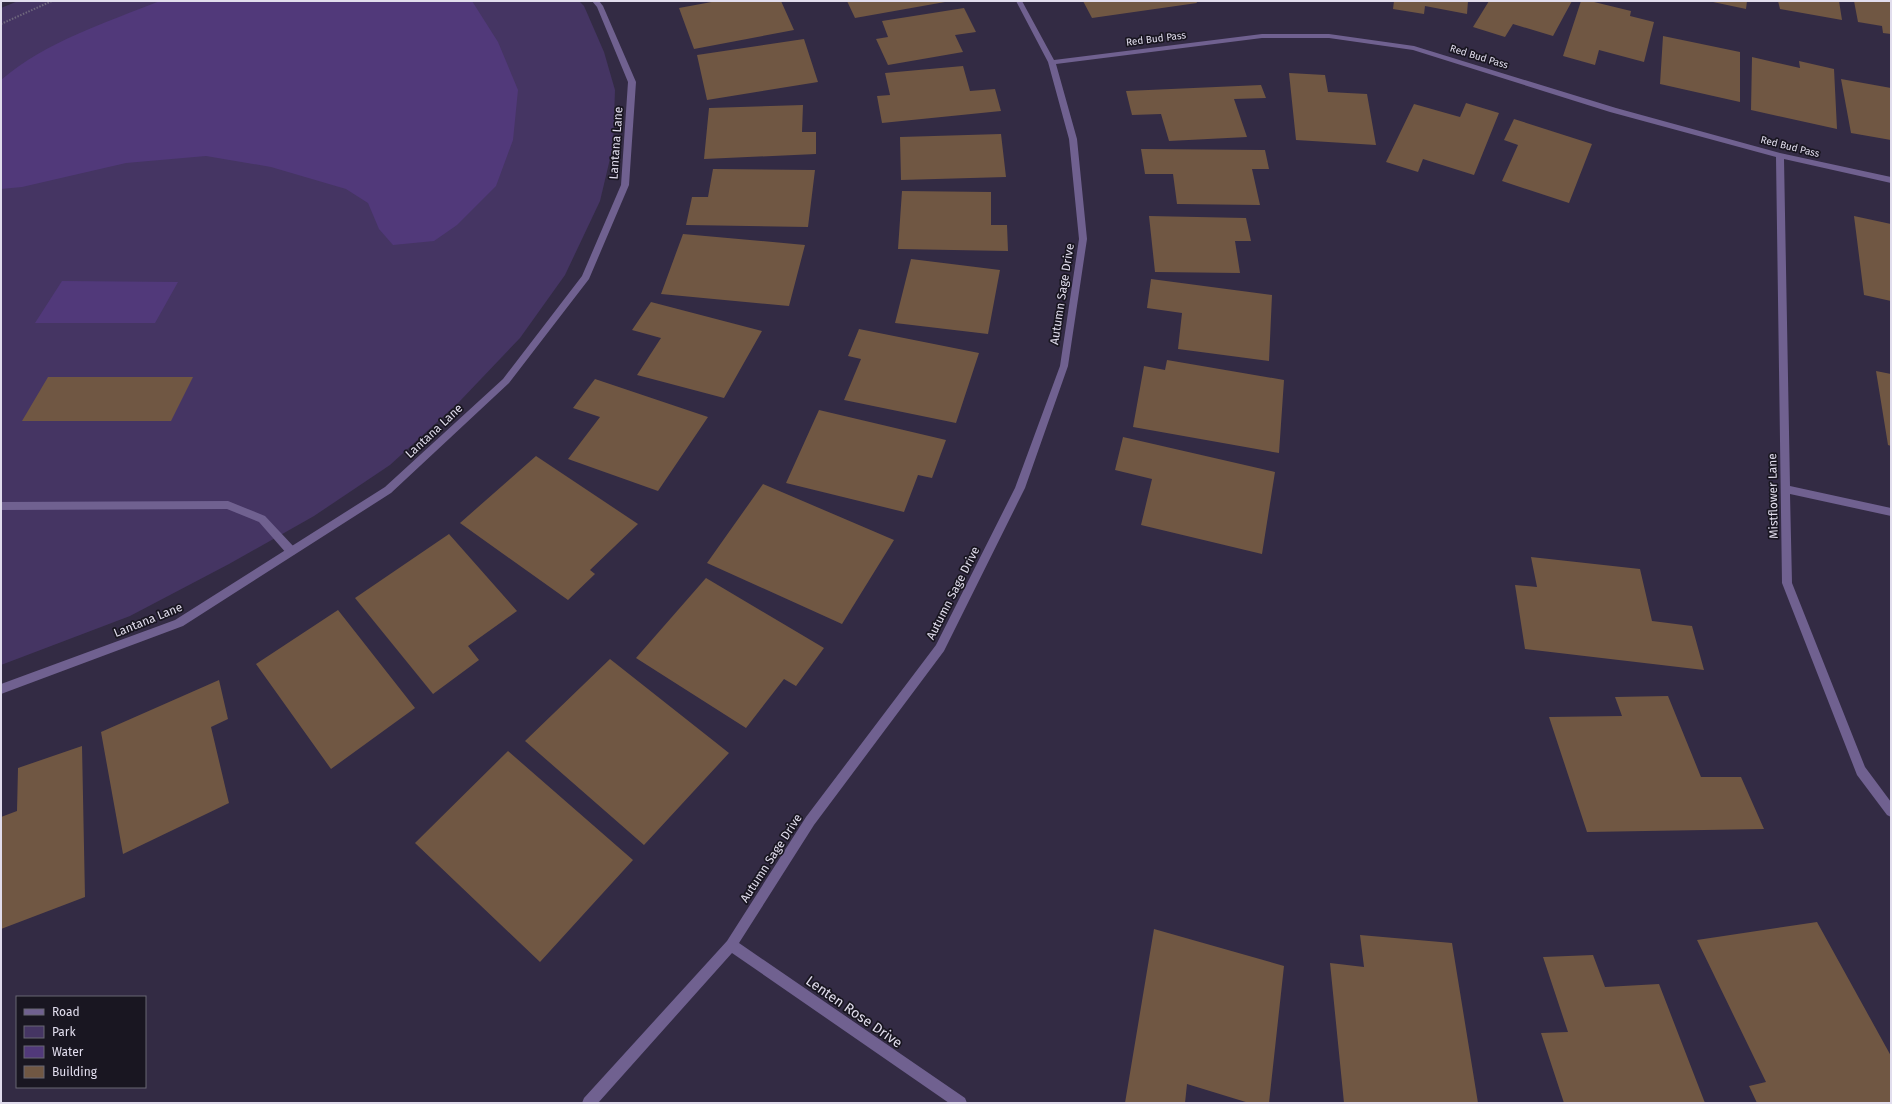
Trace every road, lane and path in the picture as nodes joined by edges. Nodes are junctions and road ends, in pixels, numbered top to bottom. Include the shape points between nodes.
1 (52, 1) edge
2 (595, 1) edge
3 (1019, 1) edge
4 (1, 24) edge
5 (1052, 62) junction
6 (1780, 156) junction
7 (1891, 180) edge
8 (1786, 489) junction
9 (1, 506) edge
10 (1891, 512) edge
11 (291, 551) junction
12 (1, 689) edge
13 (1891, 811) edge
14 (731, 945) junction
15 (589, 1103) edge
16 (960, 1103) edge

1 - 4 path
2 - 11 street, Lantana Lane via 600,6 632,82 625,185 586,277 506,381 388,490
3 - 5 street, Autumn Sage Drive
5 - 6 street, Red Bud Pass via 1262,36 1329,36 1414,48 1613,110
5 - 14 street, Autumn Sage Drive via 1073,139 1083,240 1064,366 1020,488 940,648 810,821
6 - 7 street, Red Bud Pass
6 - 8 street, Mistflower Lane
8 - 10 street
8 - 13 street, Mistflower Lane via 1787,583 1861,771
9 - 11 street via 228,505 262,519
11 - 12 street, Lantana Lane via 179,623
14 - 15 street, Autumn Sage Drive
14 - 16 street, Lenten Rose Drive

